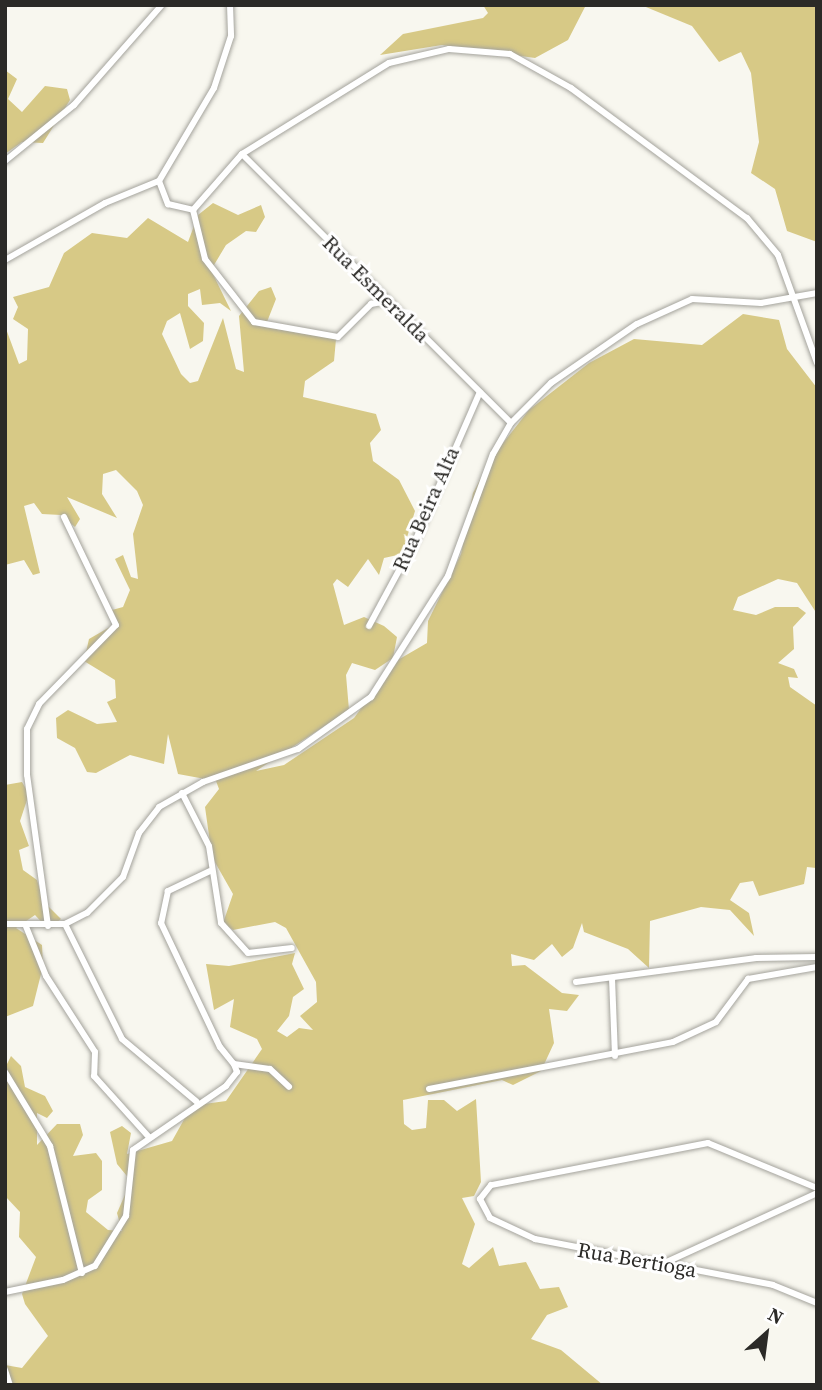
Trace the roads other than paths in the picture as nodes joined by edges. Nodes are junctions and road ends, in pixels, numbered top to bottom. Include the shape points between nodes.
1 (162, 5) edge
2 (230, 5) edge
3 (242, 154) junction
4 (5, 161) edge
5 (159, 181) junction
6 (193, 210) junction
7 (5, 260) edge
8 (817, 293) edge
9 (791, 298) junction
10 (387, 301) junction
11 (817, 363) edge
12 (480, 392) junction
13 (511, 423) junction
14 (64, 517) dead end
15 (369, 626) dead end
16 (182, 793) junction
17 (210, 871) junction
18 (5, 924) edge
19 (25, 924) junction
20 (65, 924) junction
21 (48, 926) junction
22 (292, 948) dead end
23 (817, 957) edge
24 (817, 967) edge
25 (612, 978) junction
26 (576, 982) dead end
27 (615, 1056) junction
28 (234, 1064) junction
29 (5, 1072) edge
30 (289, 1087) dead end
31 (429, 1089) dead end
32 (195, 1101) junction
33 (149, 1137) junction
34 (817, 1191) edge
35 (660, 1265) junction
36 (82, 1273) junction
37 (5, 1292) edge
38 (817, 1303) edge
39 (5, 1370) edge
40 (10, 1385) edge

1 - 4 street via 74,105
2 - 5 street via 232,36 214,88
3 - 6 street
3 - 9 street via 407,55 449,49 510,54 570,88 747,218 778,254
3 - 10 street, Rua Esmeralda
5 - 6 street via 168,204
5 - 7 street via 105,203
6 - 10 street via 205,259 254,322 338,337 371,304
8 - 9 street
9 - 11 street
9 - 13 street via 761,303 712,296 670,307 551,383
10 - 12 street, Rua Esmeralda
12 - 13 street, Rua Esmeralda
12 - 15 street, Rua Beira Alta via 416,539
13 - 16 street via 428,615 371,698 298,749
14 - 21 street via 116,625 39,704 27,729 27,775
16 - 17 street via 209,846
16 - 20 street via 147,820 111,892
17 - 22 street via 218,915 243,950 258,954
17 - 28 street via 168,891 161,923
18 - 19 street
19 - 21 street
19 - 33 street via 46,976 95,1052 94,1076
20 - 21 street
20 - 32 street via 122,1039
23 - 25 street via 756,958
24 - 27 street via 755,976 741,984 716,1021 673,1042
25 - 26 street
25 - 27 street
27 - 31 street
28 - 30 street via 270,1069
28 - 32 street via 234,1079
29 - 36 street via 50,1146
32 - 33 street via 164,1132
33 - 36 street via 128,1162 126,1216 96,1266
34 - 35 street
34 - 35 street, Rua Bertioga via 708,1143 484,1191 482,1206 505,1229 585,1252
35 - 38 street, Rua Bertioga via 773,1284
36 - 37 street
39 - 40 street

